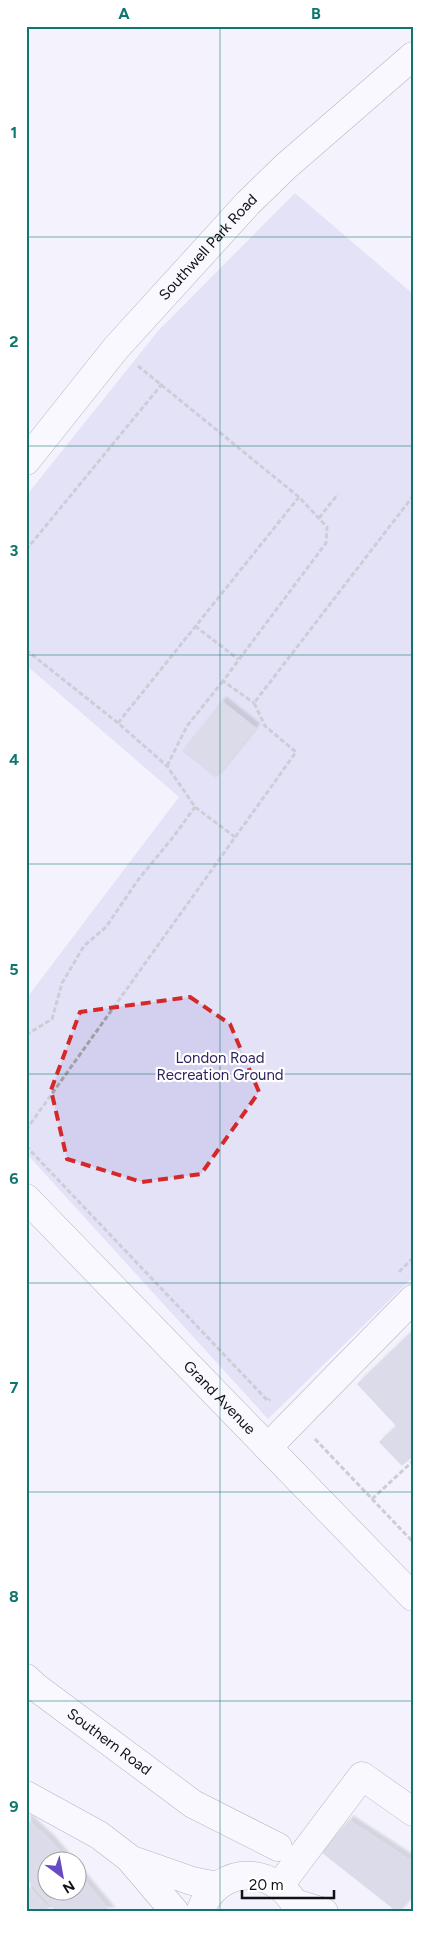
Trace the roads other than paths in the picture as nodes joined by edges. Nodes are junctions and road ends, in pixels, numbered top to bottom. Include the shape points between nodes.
1 (413, 56) edge
2 (26, 461) edge
3 (26, 1198) edge
4 (413, 1299) edge
5 (268, 1447) junction
6 (413, 1597) edge
7 (26, 1678) edge
8 (26, 1795) edge
9 (413, 1812) edge
10 (278, 1847) dead end
11 (129, 1858) junction
12 (217, 1886) junction
13 (291, 1900) edge
14 (176, 1912) edge
15 (200, 1912) edge
16 (324, 1912) edge

1 - 2 street, Southwell Park Road via 285,167 210,244 116,348
3 - 5 street, Grand Avenue
4 - 5 street
5 - 6 street, Grand Avenue
7 - 10 street, Southern Road via 193,1804
8 - 11 street via 99,1835
9 - 13 street via 362,1776
11 - 12 street via 192,1881
11 - 14 street
12 - 13 street via 230,1878 246,1875 264,1877
12 - 15 street
13 - 16 street

